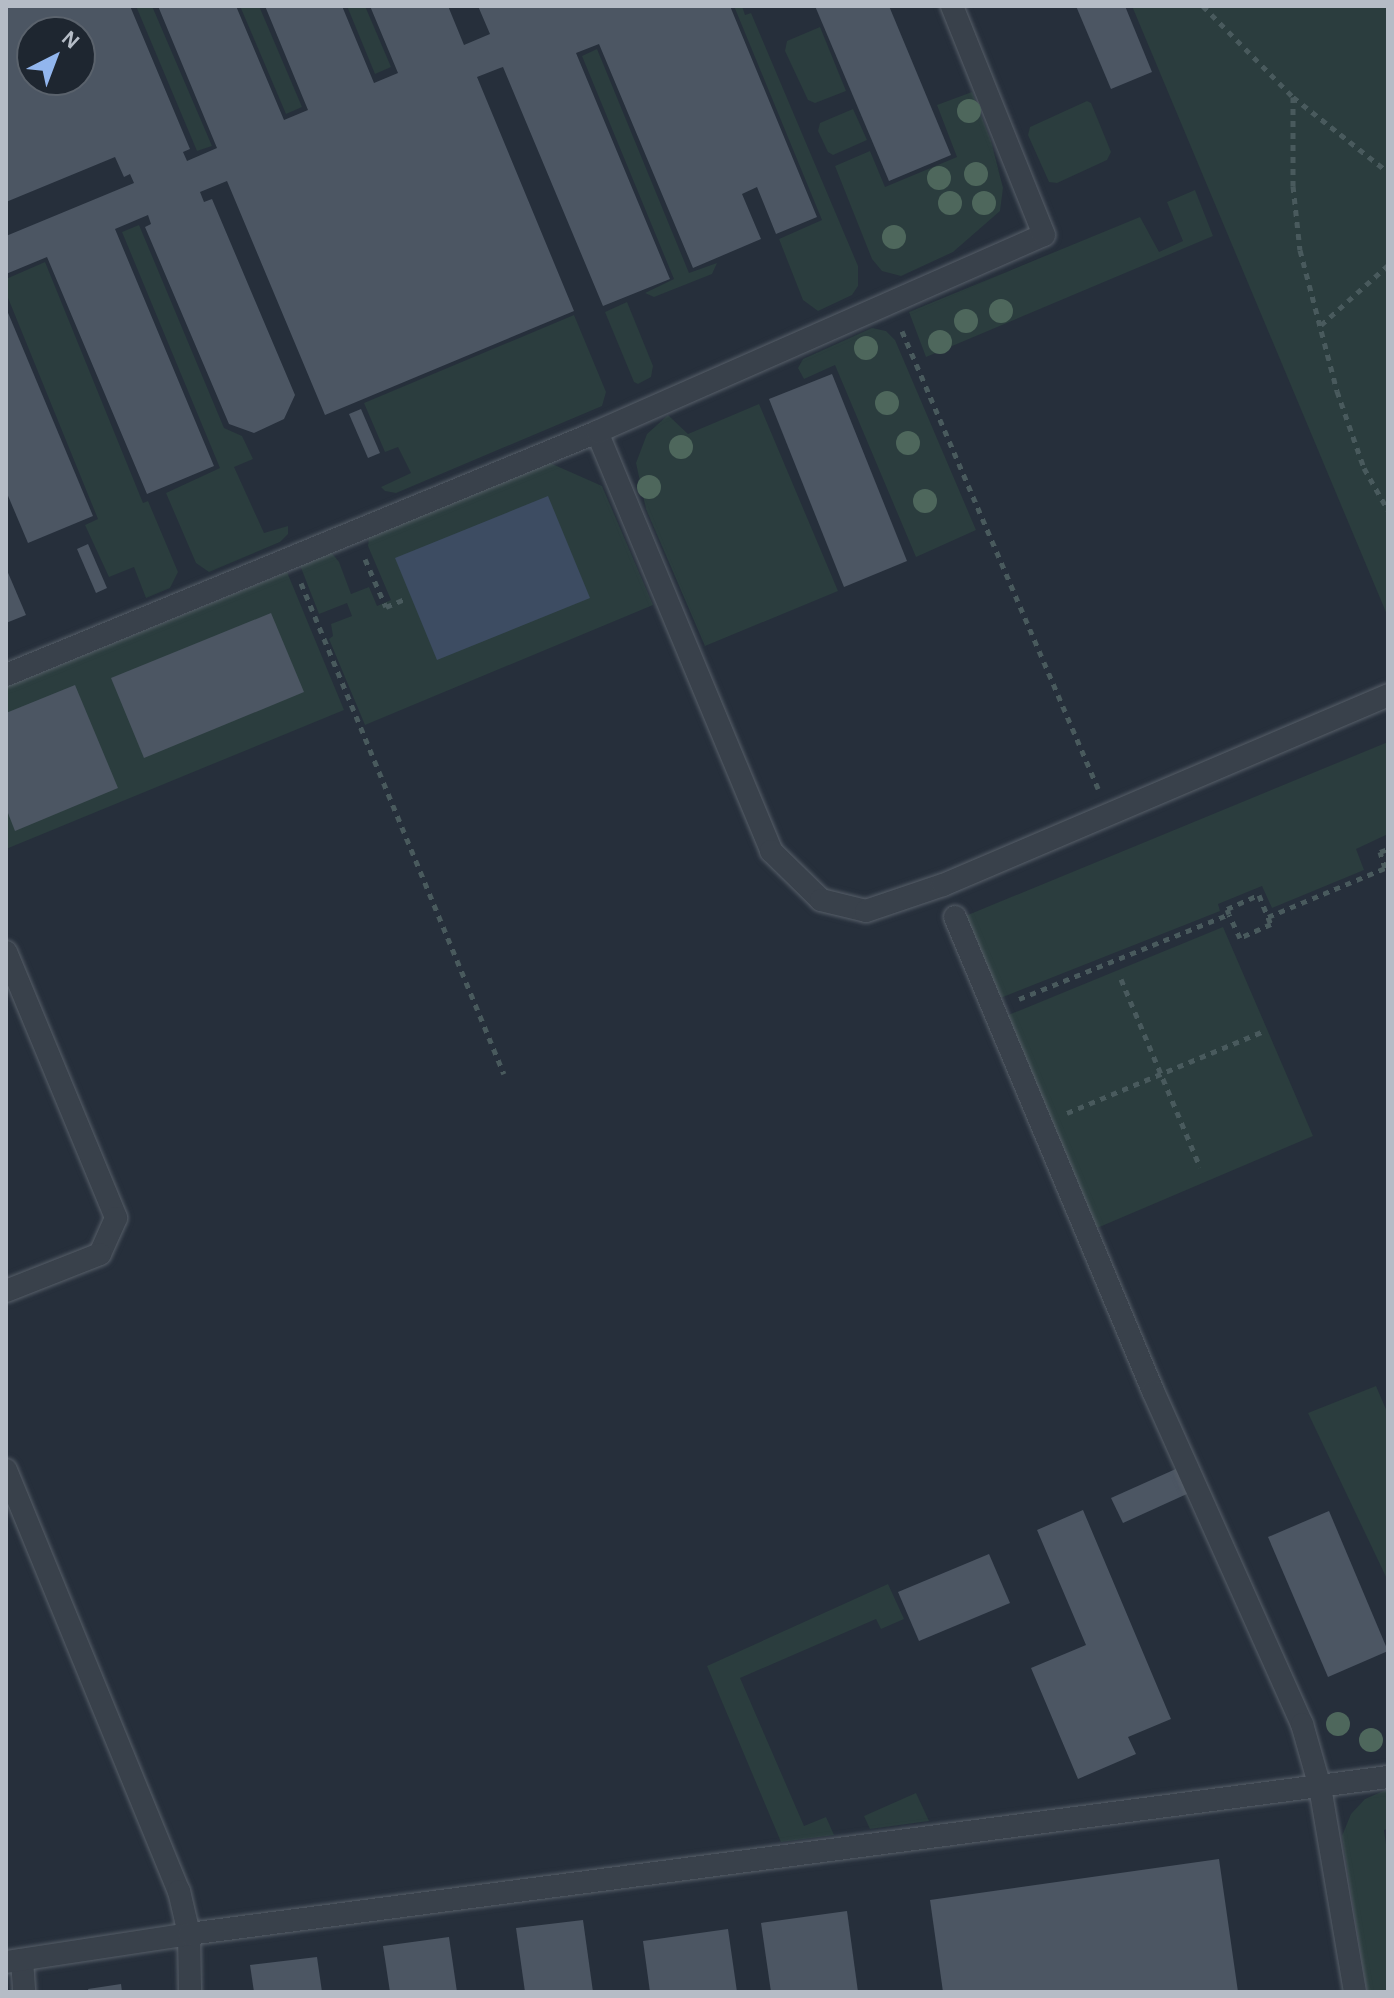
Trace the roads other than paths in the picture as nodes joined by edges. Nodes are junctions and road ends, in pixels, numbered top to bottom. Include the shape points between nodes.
1 (952, 6) edge
2 (597, 432) junction
3 (6, 675) edge
4 (1388, 695) edge
5 (955, 917) dead end
6 (6, 952) edge
7 (6, 1291) edge
8 (6, 1470) edge
9 (1388, 1777) edge
10 (1320, 1787) junction
11 (189, 1934) junction
12 (14, 1961) edge
13 (24, 1992) edge
14 (190, 1992) edge
15 (1355, 1992) edge

1 - 2 lane via 1044,235
2 - 3 lane
2 - 4 lane via 771,851 821,900 866,911 943,885
5 - 10 lane via 1153,1391 1302,1724
6 - 7 lane via 116,1218 100,1254
8 - 11 lane via 179,1891
9 - 10 lane
10 - 11 lane
10 - 15 lane
11 - 12 lane
11 - 14 lane
12 - 13 lane

